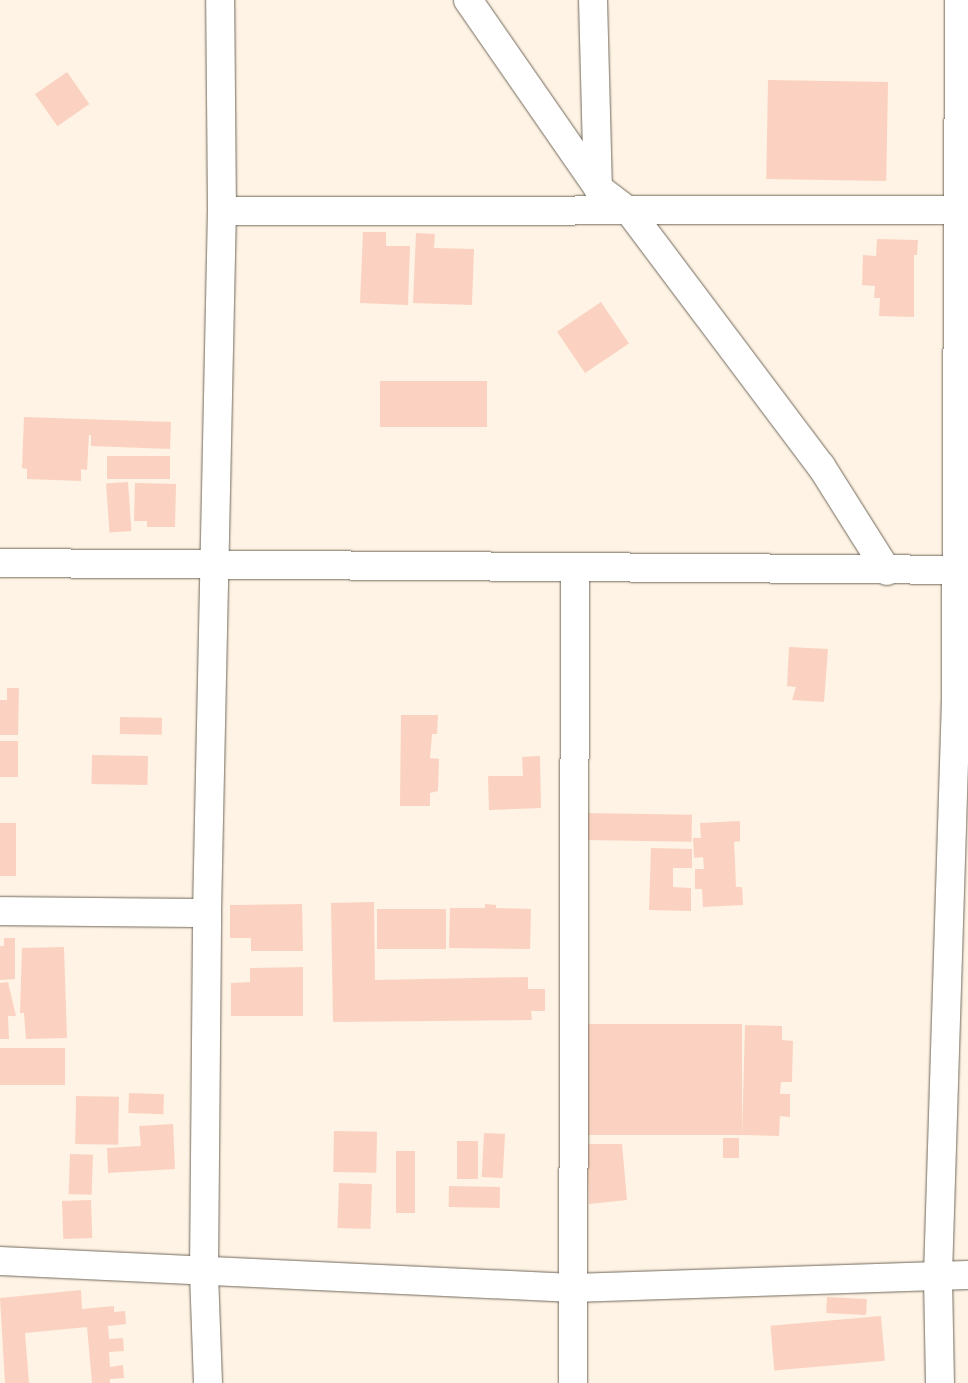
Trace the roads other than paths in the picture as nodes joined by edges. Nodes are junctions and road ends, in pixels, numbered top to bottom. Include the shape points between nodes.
1 (220, 0) edge
2 (468, 0) edge
3 (593, 0) edge
4 (959, 0) edge
5 (598, 188) junction
6 (962, 210) edge
7 (222, 211) junction
8 (630, 212) junction
9 (0, 563) edge
10 (215, 565) junction
11 (575, 568) junction
12 (962, 570) edge
13 (887, 571) junction
14 (962, 707) edge
15 (0, 911) edge
16 (206, 914) junction
17 (0, 1261) edge
18 (204, 1272) junction
19 (938, 1275) junction
20 (968, 1275) edge
21 (573, 1288) junction
22 (208, 1383) edge
23 (573, 1383) edge
24 (940, 1383) edge

1 - 7 street
2 - 5 street
3 - 5 street
4 - 6 street
5 - 8 street
6 - 8 street
6 - 12 street
7 - 8 street
7 - 10 street
8 - 13 street via 821,466
9 - 10 street
10 - 11 street
10 - 16 street
11 - 13 street
11 - 21 street
12 - 13 street
12 - 14 street
14 - 19 street
15 - 16 street
16 - 18 street
17 - 18 street
18 - 21 street
18 - 22 street
19 - 20 street
19 - 21 street
19 - 24 street
21 - 23 street

